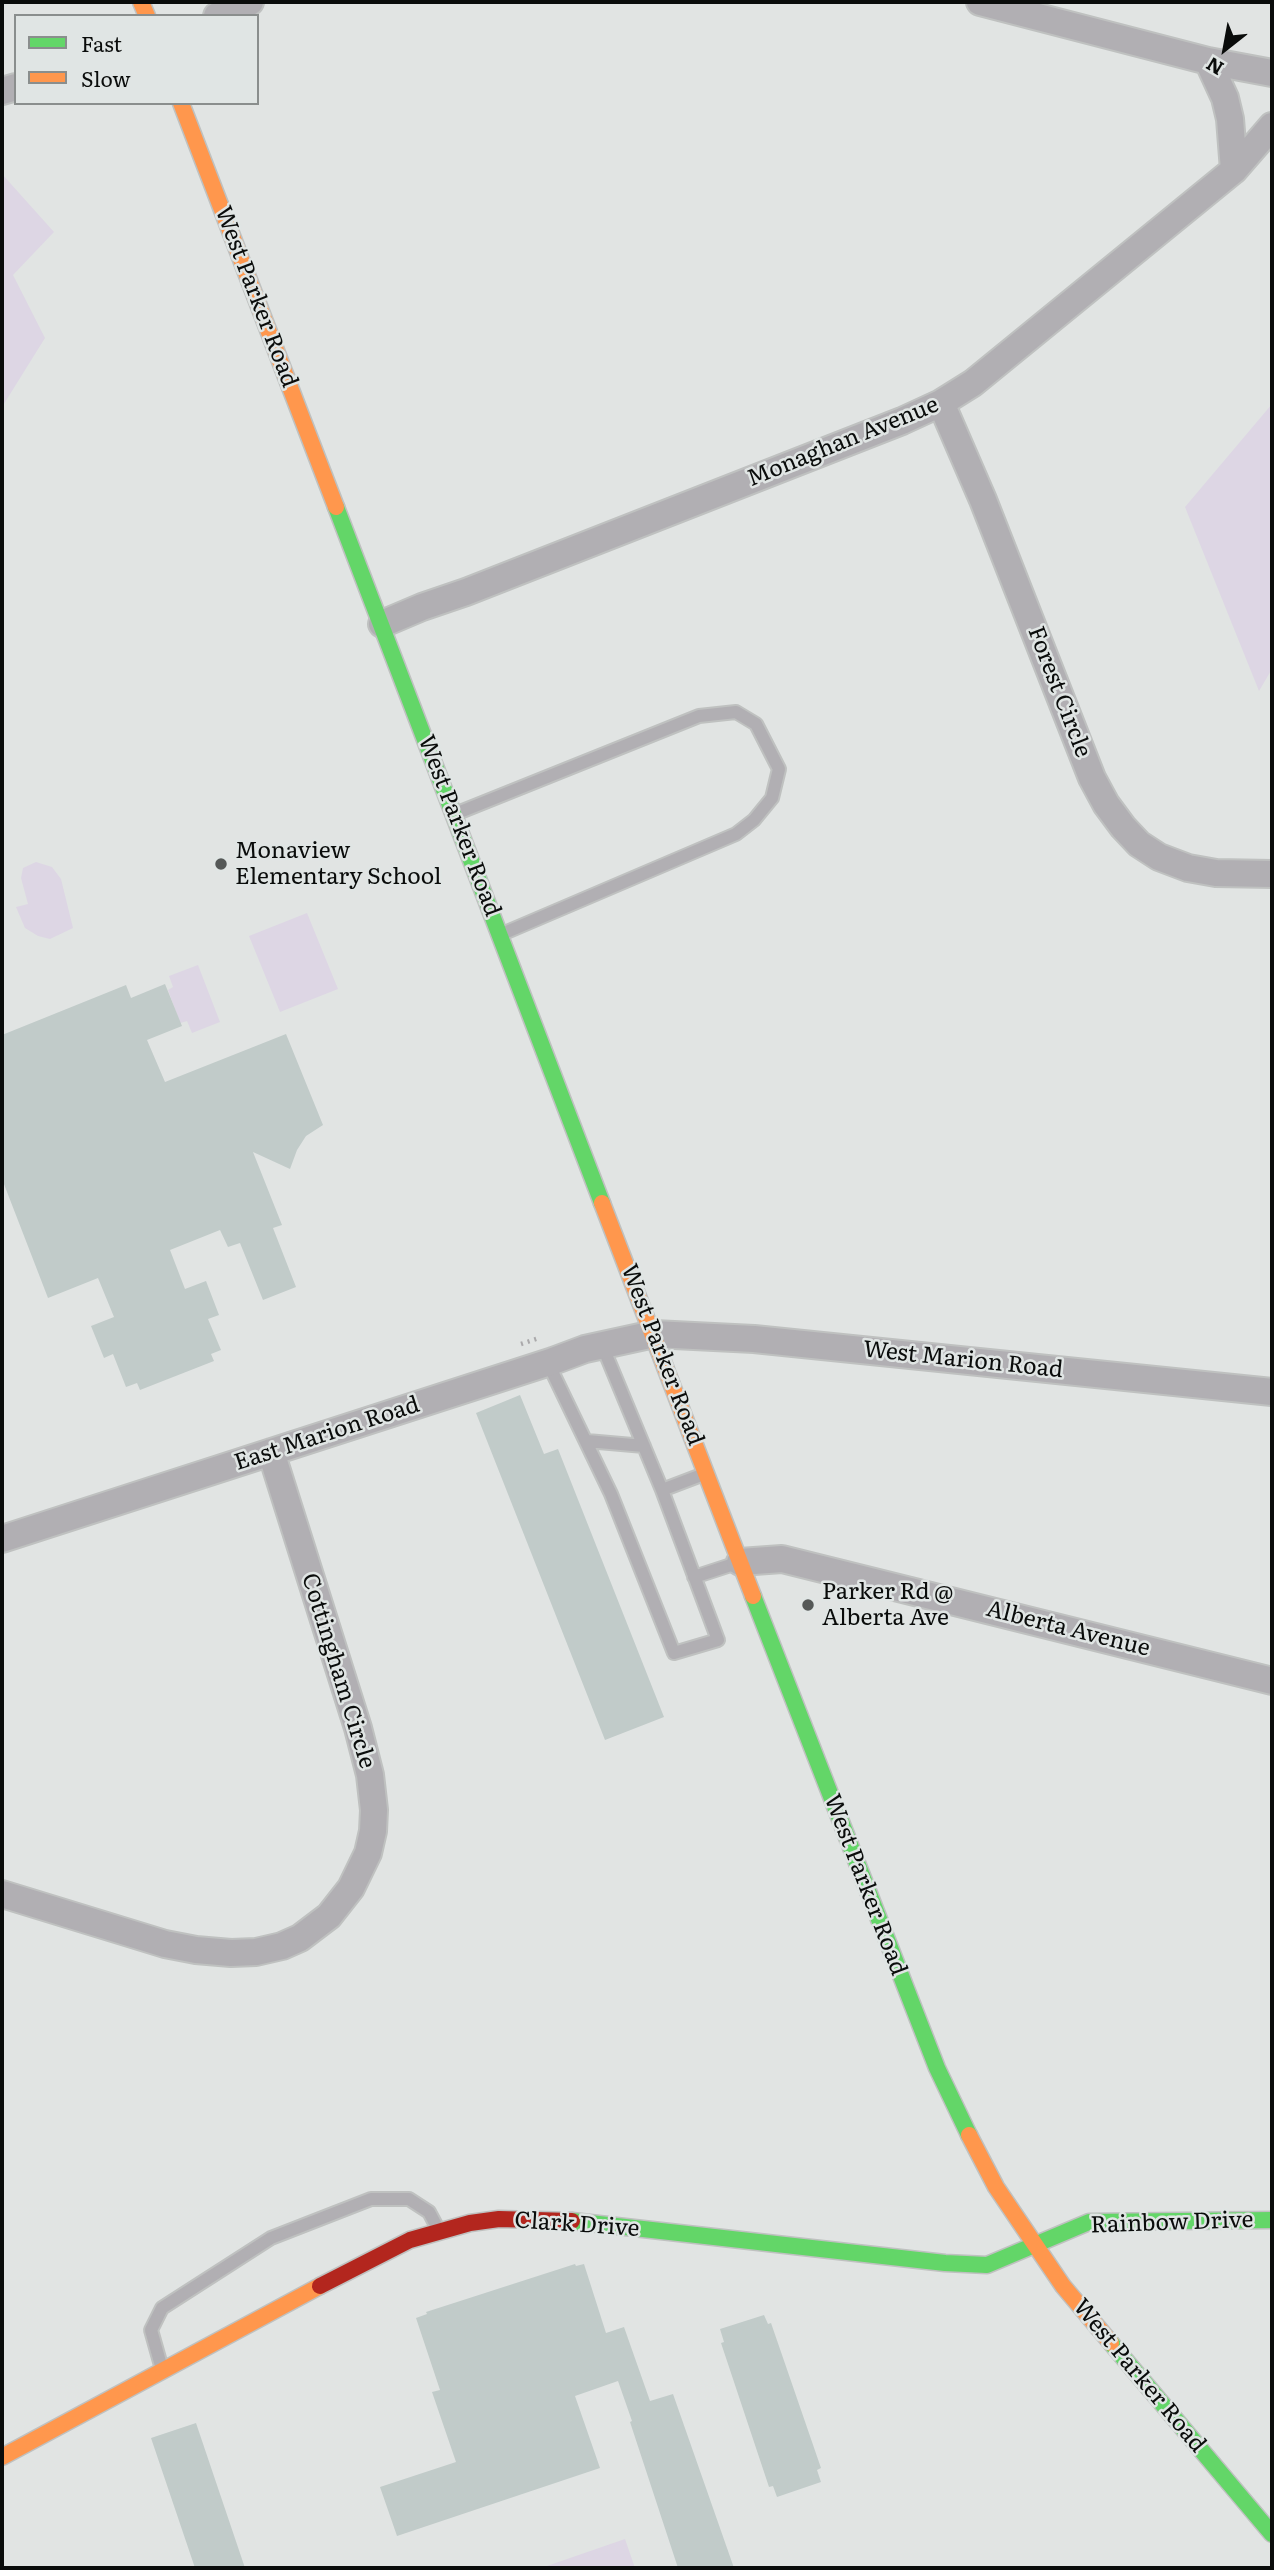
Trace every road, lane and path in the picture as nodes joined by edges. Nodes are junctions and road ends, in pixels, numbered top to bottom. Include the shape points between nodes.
1 (250, 2) edge
2 (980, 2) edge
3 (222, 14) edge
4 (1208, 61) junction
5 (1272, 73) edge
6 (182, 105) edge
7 (1272, 126) edge
8 (1234, 170) junction
9 (942, 403) junction
10 (382, 624) junction
11 (455, 814) junction
12 (1272, 874) edge
13 (501, 935) junction
14 (654, 1334) junction
15 (602, 1345) junction
16 (548, 1363) junction
17 (1272, 1392) edge
18 (587, 1441) junction
19 (643, 1446) junction
20 (271, 1452) junction
21 (707, 1472) junction
22 (662, 1490) junction
23 (2, 1539) edge
24 (740, 1562) junction
25 (694, 1577) junction
26 (1272, 1681) edge
27 (2, 1894) edge
28 (1272, 2220) edge
29 (439, 2231) junction
30 (1034, 2245) junction
31 (163, 2370) junction
32 (2, 2457) edge
33 (1272, 2534) edge

1 - 3 street
2 - 4 street
4 - 5 street
4 - 8 street via 1225,98
6 - 10 street, West Parker Road
7 - 8 street, Monaghan Avenue
8 - 9 street, Monaghan Avenue via 973,383
9 - 10 street, Monaghan Avenue
9 - 12 street, Forest Circle via 1106,804 1139,844 1158,857 1207,872
10 - 11 street, West Parker Road
11 - 13 street, West Parker Road
11 - 13 lane via 699,716 736,712 756,724 779,769 772,798 736,834
13 - 14 street, West Parker Road
14 - 15 street, East Marion Road
14 - 17 street, West Marion Road via 754,1339
14 - 21 street, West Parker Road
15 - 16 street, East Marion Road
15 - 19 lane
16 - 18 lane
16 - 20 street, East Marion Road
18 - 19 lane
18 - 25 lane via 674,1653 718,1640
19 - 22 lane
20 - 23 street, East Marion Road
20 - 27 street, Cottingham Circle via 370,1775 373,1831 351,1888 329,1916 300,1938 256,1952 231,1953 165,1944
21 - 22 lane
21 - 24 street, West Parker Road
22 - 25 lane
24 - 25 lane
24 - 26 street, Alberta Avenue via 782,1559
24 - 30 street, West Parker Road via 937,2068 996,2187
28 - 30 street, Rainbow Drive via 1089,2222
29 - 30 street, Clark Drive via 499,2219 556,2219 987,2264
29 - 31 street, Clark Drive via 371,2259
29 - 31 lane via 429,2212 409,2199 371,2199 271,2238 162,2308 151,2330
30 - 33 street, West Parker Road via 1095,2326
31 - 32 street, Clark Drive

